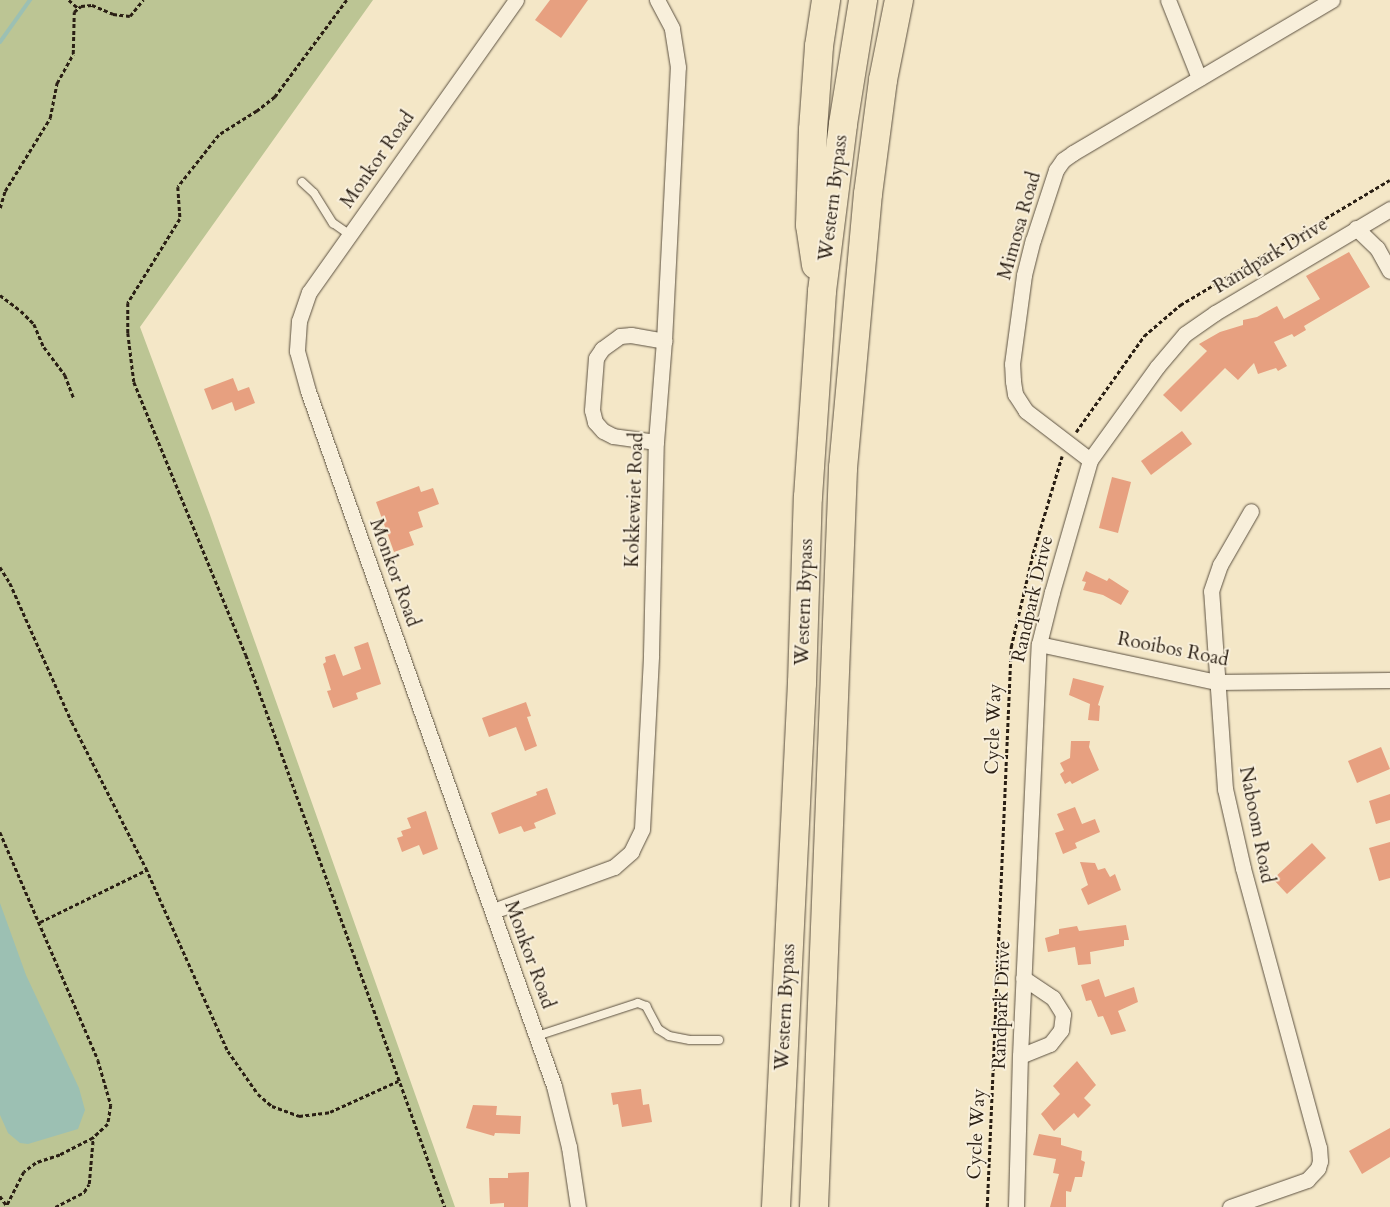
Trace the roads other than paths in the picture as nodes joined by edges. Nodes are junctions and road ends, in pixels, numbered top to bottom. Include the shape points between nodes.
1 (516, 0) edge
2 (657, 0) edge
3 (826, 0) edge
4 (863, 0) edge
5 (899, 0) edge
6 (1168, 0) edge
7 (1332, 0) edge
8 (1198, 78) junction
9 (302, 182) dead end
10 (1390, 209) edge
11 (1356, 228) junction
12 (349, 234) junction
13 (1390, 271) edge
14 (822, 291) junction
15 (664, 341) junction
16 (656, 442) junction
17 (1090, 460) junction
18 (1251, 511) dead end
19 (1040, 644) junction
20 (1390, 680) edge
21 (1217, 682) junction
22 (493, 911) junction
23 (1023, 978) junction
24 (537, 1036) junction
25 (719, 1040) dead end
26 (1020, 1056) junction
27 (578, 1207) edge
28 (776, 1207) edge
29 (814, 1207) edge
30 (1016, 1207) edge
31 (1230, 1207) edge

1 - 12 street, Monkor Road
2 - 15 street, Kokkewiet Road via 672,28 678,67
3 - 14 highway via 813,130 810,224
4 - 14 highway, Western Bypass via 843,124
5 - 29 highway, Western Bypass via 883,80 868,194 843,468
6 - 8 street
7 - 8 street, Mimosa Road
8 - 17 street, Mimosa Road via 1064,160 1056,170 1024,275 1012,364 1015,394 1026,411
9 - 12 lane via 314,193 333,223
10 - 11 street, Randpark Drive
11 - 13 street via 1377,248
11 - 17 street, Randpark Drive via 1185,334
12 - 22 street, Monkor Road via 309,292 302,310 297,341 300,370
14 - 28 highway, Western Bypass via 808,497
15 - 16 street, Kokkewiet Road
15 - 16 street via 620,336 596,358 592,410 596,422 613,436
16 - 22 street, Kokkewiet Road via 651,655 642,829 631,852 614,867
17 - 19 street, Randpark Drive
18 - 21 street, Naboom Road via 1220,565 1211,590
19 - 21 street, Rooibos Road
19 - 23 street, Randpark Drive
20 - 21 street, Rooibos Road
21 - 31 street, Naboom Road via 1226,789 1234,832 1319,1148 1318,1168 1306,1180
22 - 24 street, Monkor Road
23 - 26 street, Randpark Drive
23 - 26 street via 1053,998 1063,1014 1061,1030 1050,1044
24 - 25 lane via 638,1003 646,1006 658,1029 670,1036
24 - 27 street, Monkor Road via 563,1122
26 - 30 street, Randpark Drive

